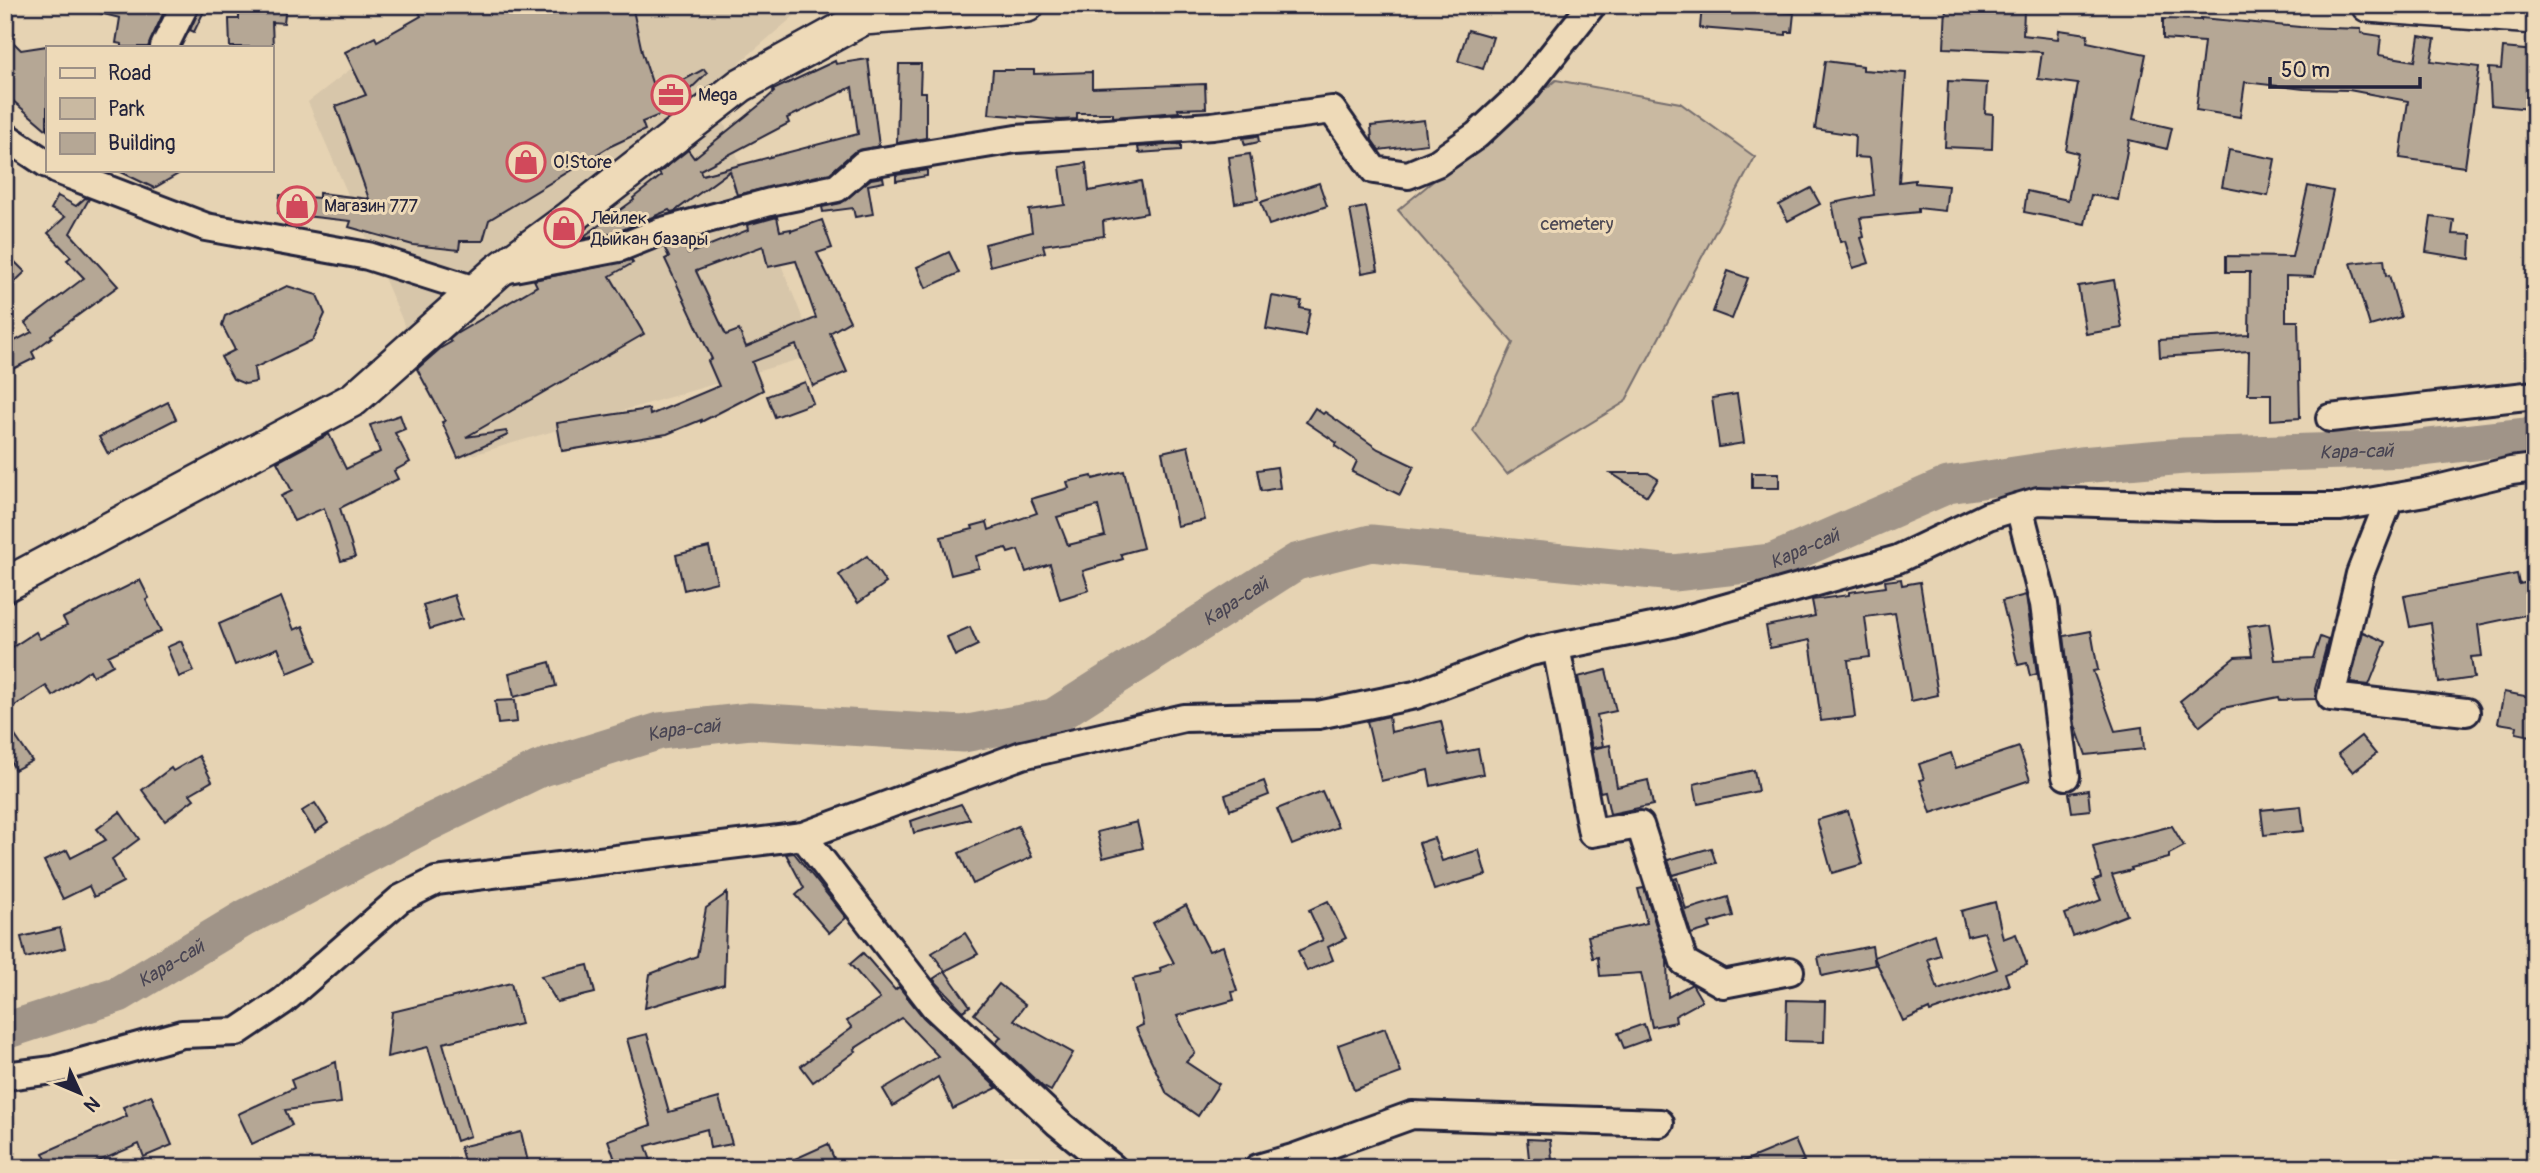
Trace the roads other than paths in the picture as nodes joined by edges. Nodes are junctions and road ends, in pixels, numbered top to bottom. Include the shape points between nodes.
1 (185, 5) edge
2 (1027, 5) edge
3 (1592, 5) edge
4 (2368, 5) edge
5 (2535, 17) edge
6 (164, 46) edge
7 (7, 140) edge
8 (46, 163) edge
9 (62, 172) edge
10 (486, 281) junction
11 (2535, 395) edge
12 (2330, 418) dead end
13 (2535, 468) edge
14 (2390, 498) junction
15 (2019, 507) junction
16 (5, 585) edge
17 (1556, 647) junction
18 (2466, 712) dead end
19 (2066, 776) dead end
20 (803, 836) junction
21 (1790, 971) dead end
22 (5, 1076) edge
23 (1660, 1124) dead end
24 (1113, 1168) edge
25 (1258, 1168) edge

1 - 6 street
2 - 10 main road via 863,18 741,85
3 - 10 street via 1523,92 1486,127 1437,163 1408,175 1374,170 1332,110 1212,126 1016,139 864,164 837,188 774,201 659,232 619,248
4 - 5 main road
7 - 8 street
9 - 10 street via 206,227
10 - 16 main road via 354,400
11 - 12 street
13 - 14 street
14 - 15 street via 2340,507 2038,501
14 - 18 street via 2360,574 2332,697
15 - 17 street via 1987,516 1898,559 1672,623
15 - 19 street via 2044,604
17 - 20 street via 1530,652 1415,695 1318,715 1184,718 1022,755
17 - 21 street via 1592,833 1640,825 1684,962 1723,984
20 - 22 street via 436,881 400,899 283,1001 237,1032 182,1034 53,1070
20 - 24 street via 934,1006 1058,1123
23 - 25 street via 1412,1115

